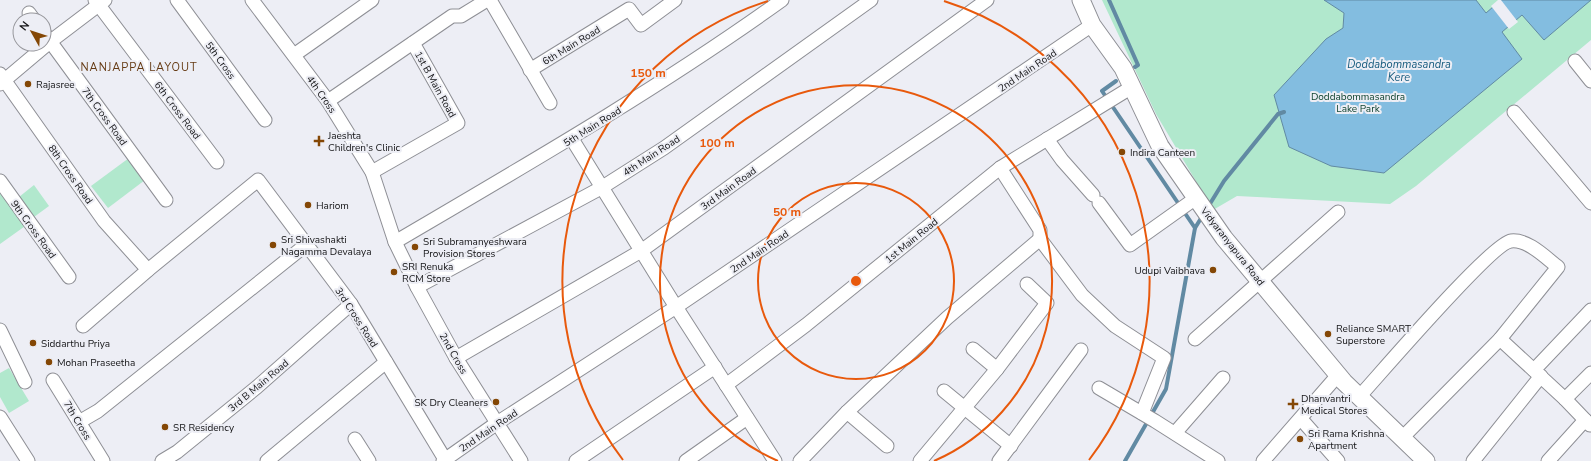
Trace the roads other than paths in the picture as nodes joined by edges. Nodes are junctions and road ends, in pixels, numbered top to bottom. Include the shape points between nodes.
1 (177, 0) edge
2 (372, 0) edge
3 (487, 0) edge
4 (490, 0) edge
5 (675, 0) edge
6 (782, 0) edge
7 (871, 0) edge
8 (988, 0) edge
9 (1081, 0) edge
10 (253, 1) edge
11 (100, 2) edge
12 (1092, 25) junction
13 (52, 34) edge
14 (413, 43) junction
15 (52, 44) edge
16 (31, 52) edge
17 (294, 55) junction
18 (1575, 61) dead end
19 (530, 70) junction
20 (1, 79) edge
21 (1591, 81) edge
22 (1132, 87) junction
23 (328, 101) junction
24 (550, 103) dead end
25 (1514, 112) dead end
26 (265, 120) dead end
27 (572, 139) junction
28 (1047, 139) junction
29 (217, 162) dead end
30 (1000, 168) junction
31 (372, 172) junction
32 (0, 181) edge
33 (601, 188) junction
34 (1196, 198) junction
35 (166, 200) dead end
36 (1591, 203) edge
37 (1338, 212) dead end
38 (1040, 239) junction
39 (395, 242) junction
40 (306, 244) junction
41 (641, 251) junction
42 (148, 270) junction
43 (69, 277) dead end
44 (1259, 280) junction
45 (1028, 284) dead end
46 (417, 287) junction
47 (351, 304) junction
48 (676, 307) junction
49 (1591, 310) edge
50 (83, 326) dead end
51 (0, 330) edge
52 (1195, 339) dead end
53 (1500, 339) junction
54 (973, 349) dead end
55 (1081, 350) dead end
56 (456, 358) junction
57 (386, 362) junction
58 (715, 367) junction
59 (997, 369) junction
60 (1538, 373) junction
61 (1591, 373) edge
62 (1338, 375) junction
63 (1223, 378) dead end
64 (53, 380) dead end
65 (25, 382) dead end
66 (726, 385) junction
67 (1099, 388) dead end
68 (944, 391) dead end
69 (1359, 397) junction
70 (1565, 400) junction
71 (964, 406) junction
72 (847, 412) junction
73 (1147, 416) junction
74 (0, 417) edge
75 (747, 418) junction
76 (1301, 419) junction
77 (79, 422) junction
78 (497, 423) junction
79 (1588, 423) edge
80 (1175, 433) junction
81 (1402, 438) junction
82 (355, 440) dead end
83 (887, 446) dead end
84 (1011, 446) junction
85 (180, 456) edge
86 (700, 457) edge
87 (28, 461) edge
88 (103, 461) edge
89 (162, 461) edge
90 (266, 461) edge
91 (369, 461) edge
92 (445, 461) edge
93 (521, 461) edge
94 (576, 461) edge
95 (686, 461) edge
96 (775, 461) edge
97 (800, 461) edge
98 (920, 461) edge
99 (999, 461) edge
100 (1218, 461) edge
101 (1263, 461) edge
102 (1339, 461) edge
103 (1426, 461) edge
104 (1473, 461) edge
105 (1548, 461) edge

1 - 26 street, 5th Cross
2 - 17 street
3 - 14 street via 461,16 452,16
4 - 19 street
5 - 19 street, 6th Main Road via 641,25 629,9
6 - 27 street, 5th Main Road via 647,92
7 - 33 street, 4th Main Road via 664,148
8 - 41 street, 3rd Main Road
9 - 12 main road, Vidyaranyapura Road
10 - 17 street, 4th Cross
11 - 13 street
11 - 29 street, 6th Cross Road
12 - 22 main road, Vidyaranyapura Road via 1123,68
12 - 48 street, 2nd Main Road
14 - 23 street
14 - 31 street, 1st B Main Road via 458,123
15 - 35 street, 7th Cross Road
16 - 20 street
17 - 23 street, 4th Cross
18 - 21 street
19 - 24 street
20 - 42 street, 8th Cross Road via 104,221
22 - 28 street, 1st Main Road
22 - 34 main road, Vidyaranyapura Road via 1160,146
23 - 31 street, 4th Cross
25 - 36 street
27 - 33 street
27 - 39 street, 5th Main Road
28 - 30 street, 1st Main Road
28 - 34 street via 1130,246
30 - 38 street via 1040,230
30 - 66 street, 1st Main Road via 806,325
31 - 39 street, 4th Cross
32 - 43 street, 9th Cross Road
33 - 41 street
33 - 46 street, 4th Main Road
34 - 44 main road, Vidyaranyapura Road via 1224,238
37 - 44 street
38 - 72 street via 947,318
38 - 73 street via 1082,295 1115,326 1164,358
39 - 46 street, 2nd Cross
40 - 42 street, 3rd Cross Road via 258,180
40 - 47 street, 3rd Cross Road
40 - 77 street via 98,411
41 - 48 street
41 - 56 street, 3rd Main Road
42 - 50 street
44 - 52 street
44 - 62 main road, Vidyaranyapura Road
45 - 59 street via 1047,303
46 - 56 street, 2nd Cross
47 - 57 street, 3rd Cross Road
47 - 85 street, 3rd B Main Road
48 - 58 street
48 - 78 street, 2nd Main Road
49 - 60 street
51 - 65 street
53 - 60 street
53 - 69 street via 1558,267 1528,245 1515,240 1508,241 1489,256
53 - 81 street
54 - 59 street
55 - 84 street
56 - 78 street, 2nd Cross
57 - 90 street
57 - 92 street, 3rd Cross Road
58 - 66 street
58 - 94 street
59 - 71 street
60 - 70 street
60 - 104 street
61 - 70 street
62 - 69 main road, Vidyaranyapura Road
62 - 76 street
63 - 80 street
64 - 77 street, 7th Cross
66 - 75 street
67 - 73 street
68 - 71 street
69 - 81 main road, Vidyaranyapura Road
70 - 79 street
71 - 84 street
71 - 98 street
72 - 83 street
72 - 97 street
73 - 80 street
74 - 87 street
75 - 86 street
75 - 96 street
76 - 101 street
76 - 102 street
77 - 88 street, 7th Cross
78 - 92 street, 2nd Main Road
78 - 93 street, 2nd Cross
79 - 105 street
80 - 100 street
81 - 103 main road, Vidyaranyapura Road
82 - 91 street
84 - 99 street
85 - 89 street, 3rd B Main Road
86 - 95 street

